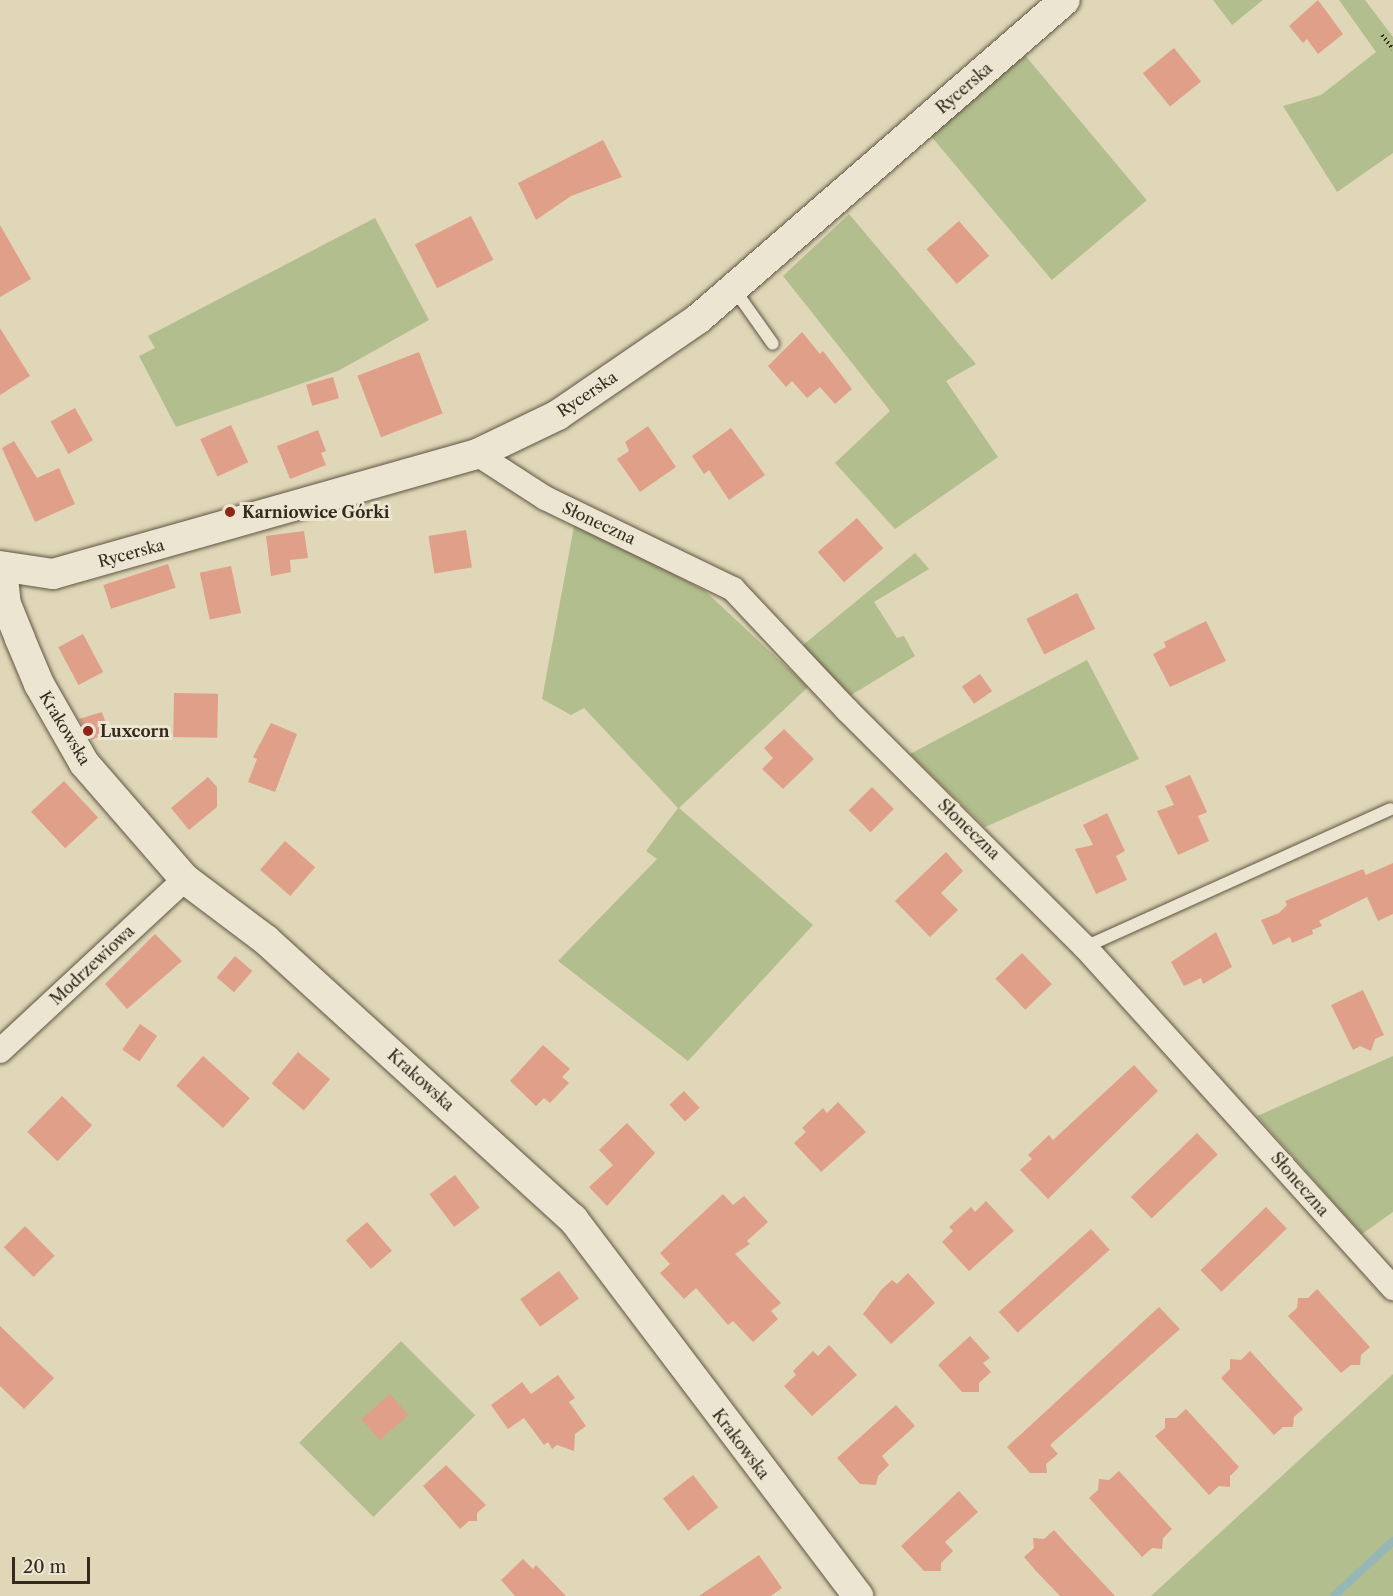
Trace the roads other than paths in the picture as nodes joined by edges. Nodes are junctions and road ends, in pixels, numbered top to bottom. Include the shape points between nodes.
1 (1065, 0) edge
2 (733, 288) junction
3 (773, 344) dead end
4 (477, 454) junction
5 (1, 567) edge
6 (1390, 809) dead end
7 (185, 879) junction
8 (1085, 947) junction
9 (0, 1051) edge
10 (1393, 1288) edge
11 (858, 1596) edge

1 - 2 street, Rycerska
2 - 3 lane
2 - 4 street, Rycerska via 698,319 558,415
4 - 5 street, Rycerska via 53,574
4 - 8 street, Słoneczna via 545,498 733,590 847,710
5 - 7 street, Krakowska via 6,604 28,657 84,763
6 - 8 lane
7 - 9 street, Modrzewiowa
7 - 11 street, Krakowska via 266,940 573,1219
8 - 10 street, Słoneczna

